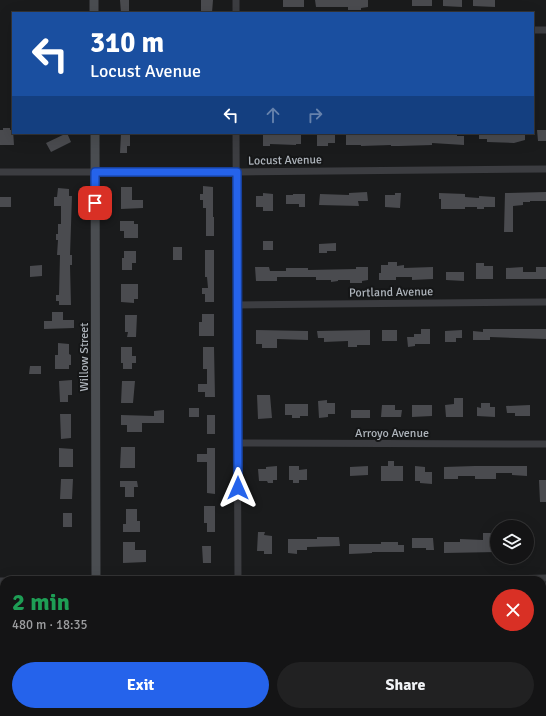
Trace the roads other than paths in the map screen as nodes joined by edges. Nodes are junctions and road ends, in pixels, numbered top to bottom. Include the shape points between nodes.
1 (94, 0) edge
2 (236, 0) edge
3 (94, 12) edge
4 (236, 12) edge
5 (534, 30) edge
6 (546, 30) edge
7 (95, 134) edge
8 (236, 134) edge
9 (546, 169) edge
10 (0, 172) edge
11 (95, 172) junction
12 (237, 172) junction
13 (546, 302) edge
14 (237, 305) junction
15 (237, 443) junction
16 (546, 444) edge
17 (96, 576) edge
18 (238, 576) edge

1 - 3 street
2 - 4 street
5 - 6 street
7 - 11 street, Willow Street
8 - 12 street
9 - 12 street, Locust Avenue
10 - 11 street, Locust Avenue
11 - 12 street, Locust Avenue
11 - 17 street, Willow Street
12 - 14 street
13 - 14 street, Portland Avenue
14 - 15 street
15 - 16 street, Arroyo Avenue
15 - 18 street

